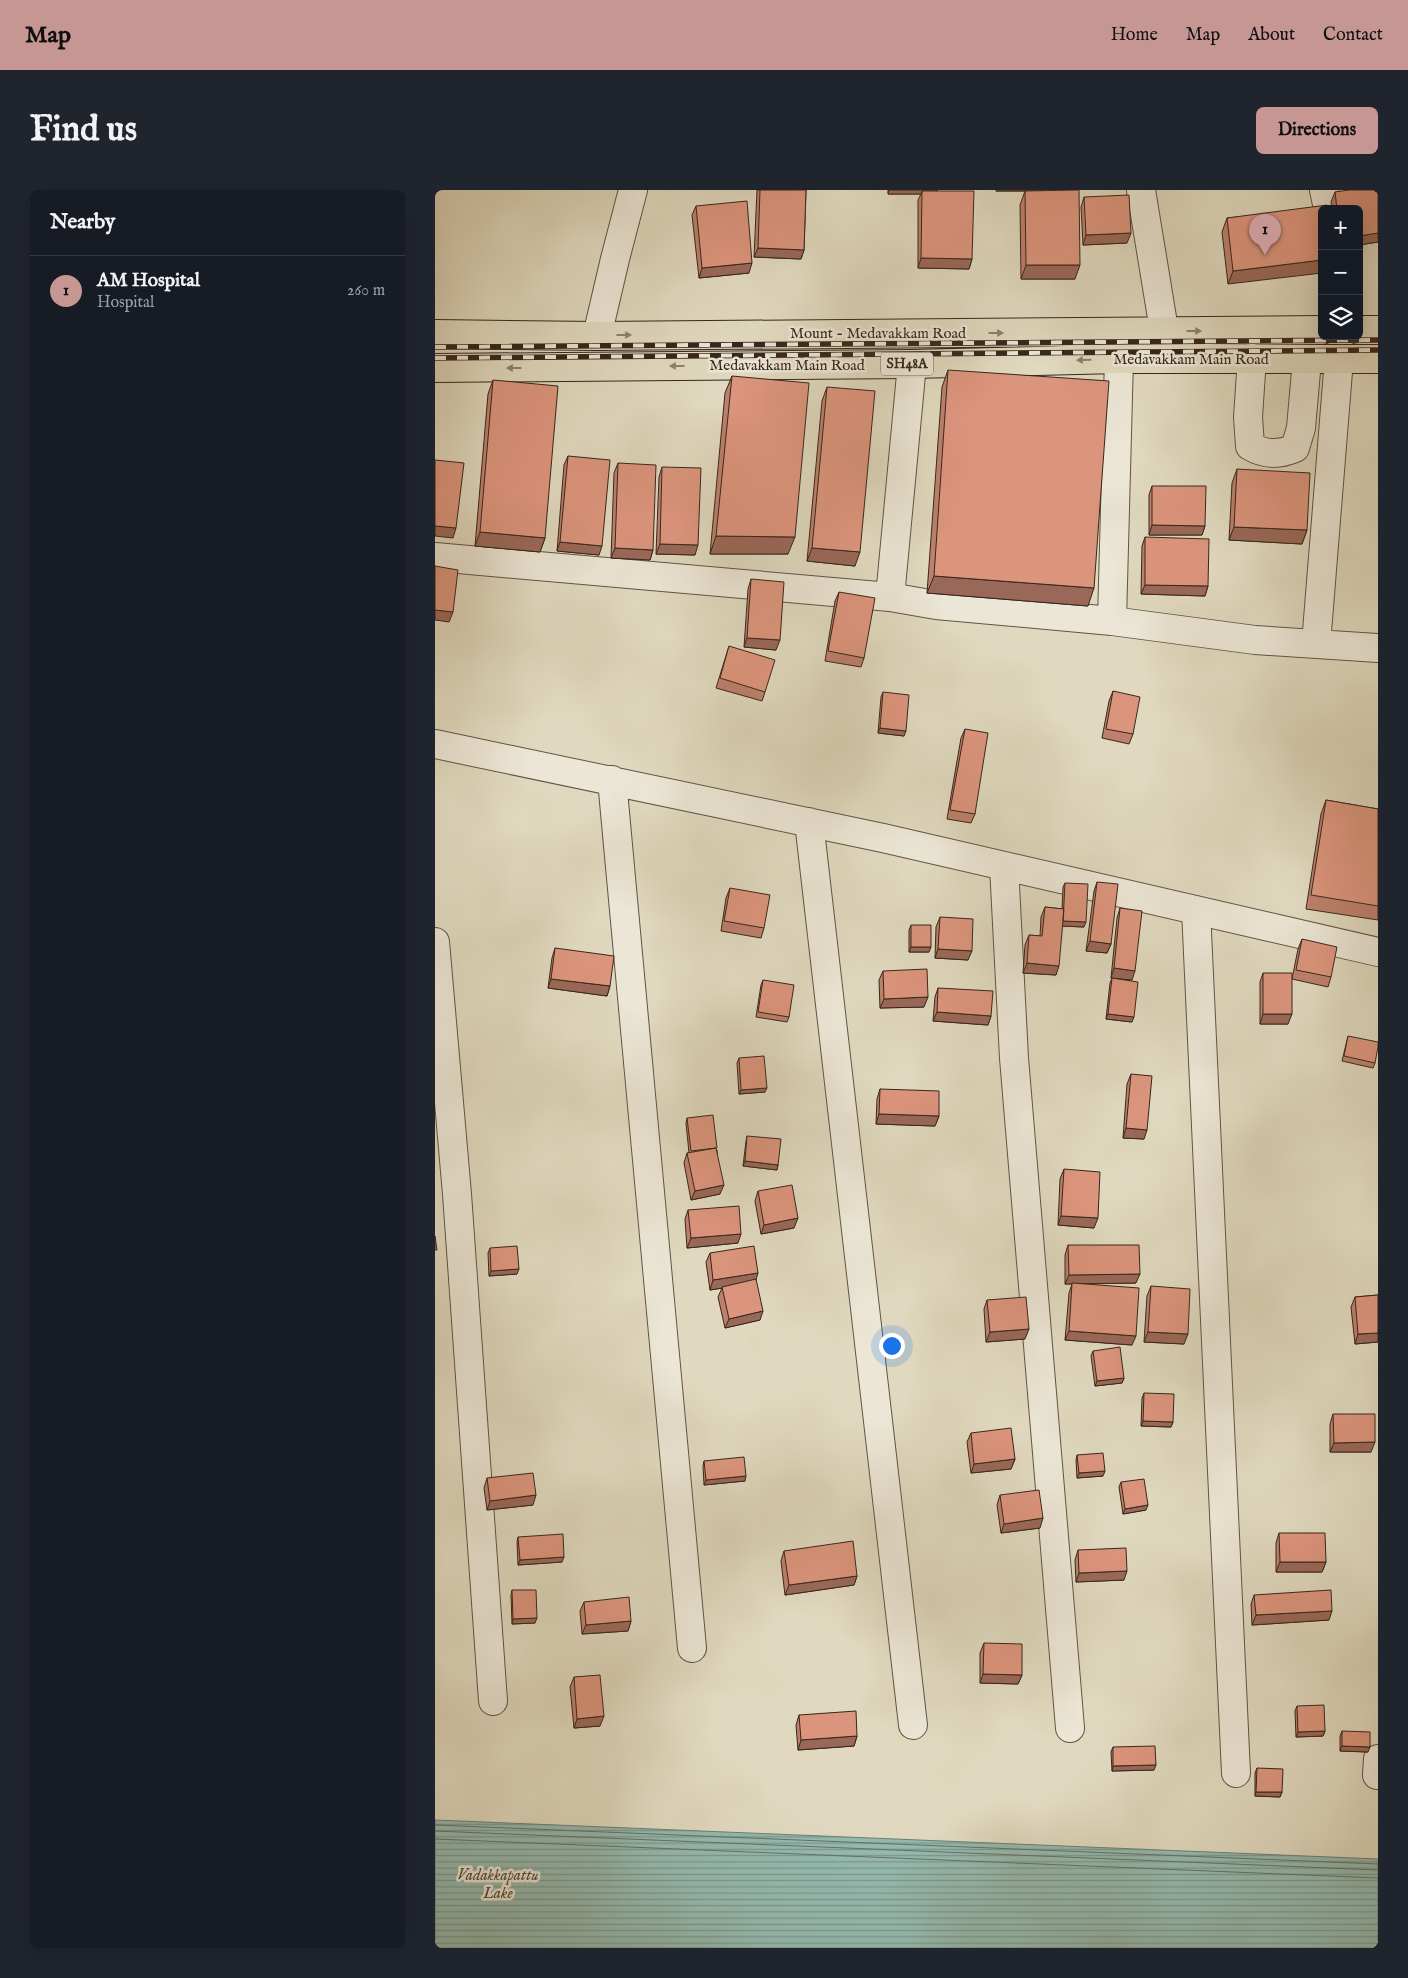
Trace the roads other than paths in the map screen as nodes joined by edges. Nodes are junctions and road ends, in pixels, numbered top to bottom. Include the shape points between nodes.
1 (633, 190) edge
2 (1141, 190) edge
3 (1324, 190) edge
4 (1326, 205) edge
5 (1318, 330) edge
6 (1363, 330) edge
7 (1378, 330) edge
8 (1164, 331) junction
9 (435, 334) edge
10 (597, 336) junction
11 (1168, 358) junction
12 (1252, 358) junction
13 (1119, 359) junction
14 (1339, 359) junction
15 (1378, 359) edge
16 (1307, 360) junction
17 (912, 364) junction
18 (435, 368) edge
19 (435, 557) edge
20 (890, 597) junction
21 (1112, 621) junction
22 (1316, 644) junction
23 (1378, 648) edge
24 (435, 744) edge
25 (612, 780) junction
26 (809, 822) junction
27 (1003, 866) junction
28 (1196, 910) junction
29 (435, 942) edge
30 (1378, 952) edge
31 (692, 1648) dead end
32 (493, 1701) dead end
33 (913, 1725) dead end
34 (1070, 1728) dead end
35 (1236, 1773) dead end

1 - 10 street
2 - 8 street
3 - 4 street
8 -> 5 main road, Mount - Medavakkam Road / SH48A
6 - 7 main road
10 -> 8 main road, Mount - Medavakkam Road / SH48A
8 - 11 street
9 - 10 main road, Mount - Medavakkam Road / SH48A
11 - 12 main road, Medavakkam Main Road / SH48A
11 - 13 main road, Medavakkam Main Road / SH48A
12 - 16 main road, Medavakkam Main Road / SH48A
12 - 16 street via 1248,417 1250,446 1261,453 1283,454 1295,448 1301,428
13 -> 17 main road, Medavakkam Main Road / SH48A
13 - 21 street
14 - 15 main road, Medavakkam Main Road / SH48A
14 - 16 main road, Medavakkam Main Road / SH48A
14 - 22 street
17 -> 18 main road, Medavakkam Main Road / SH48A
17 - 20 street
19 - 20 street
20 - 21 street
21 - 22 street via 1255,640
22 - 23 street
24 - 25 street
25 - 26 street
25 - 31 street
26 - 27 street
26 - 33 street
27 - 28 street
27 - 34 street via 1015,1058
28 - 30 street
28 - 35 street
29 - 32 street via 457,1194

